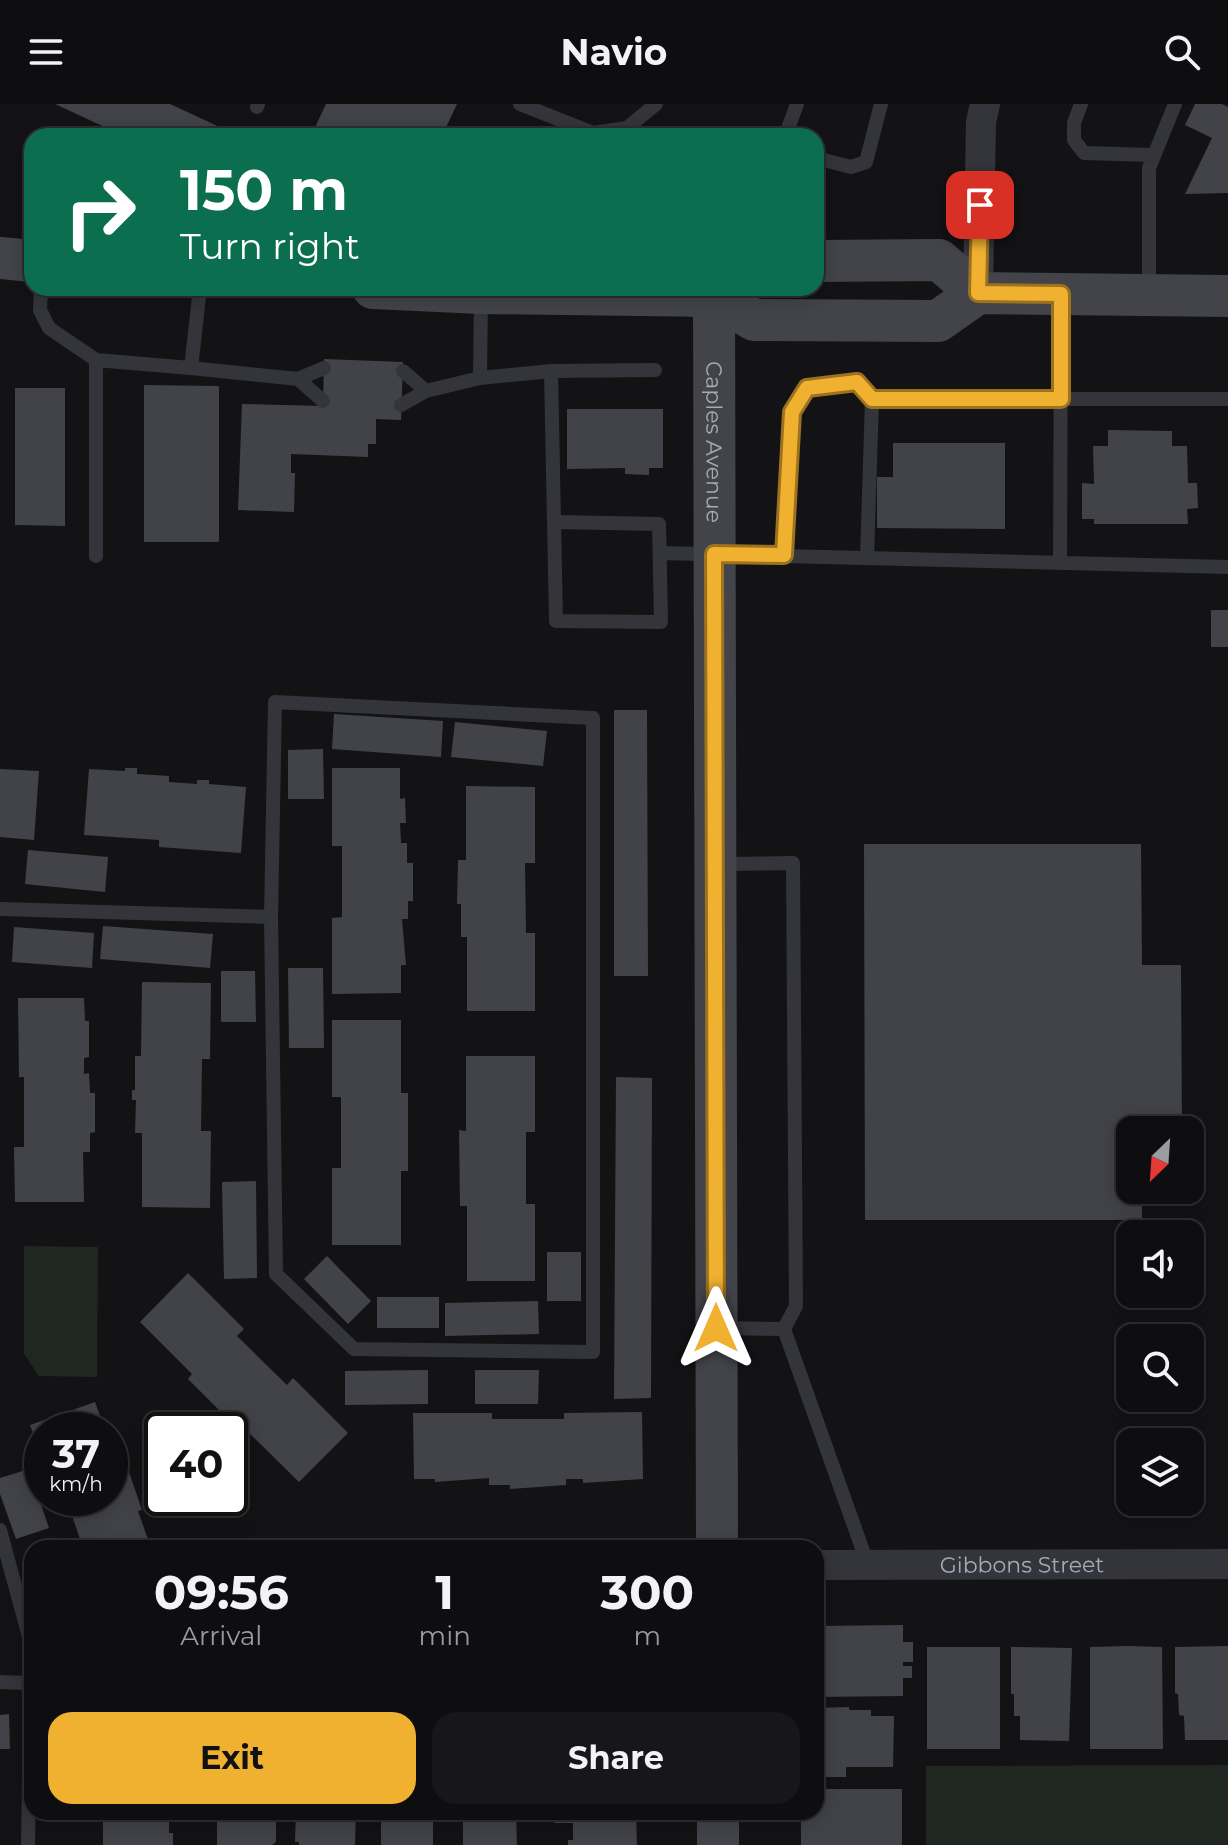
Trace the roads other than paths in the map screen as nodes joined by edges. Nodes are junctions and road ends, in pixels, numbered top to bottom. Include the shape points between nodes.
1 (520, 104) edge
2 (656, 104) edge
3 (797, 104) edge
4 (881, 104) edge
5 (985, 104) edge
6 (1081, 104) edge
7 (1175, 104) edge
8 (580, 128) edge
9 (627, 128) edge
10 (790, 128) edge
11 (1153, 155) junction
12 (824, 160) edge
13 (0, 258) edge
14 (24, 260) edge
15 (824, 261) edge
16 (978, 293) junction
17 (1061, 294) junction
18 (1149, 295) junction
19 (41, 296) edge
20 (199, 296) edge
21 (481, 296) edge
22 (718, 296) edge
23 (723, 296) edge
24 (1228, 296) edge
25 (96, 360) junction
26 (191, 368) junction
27 (324, 368) dead end
28 (655, 370) dead end
29 (403, 371) dead end
30 (551, 371) junction
31 (480, 378) junction
32 (298, 379) junction
33 (426, 391) junction
34 (872, 399) junction
35 (1061, 399) junction
36 (1228, 399) edge
37 (323, 401) dead end
38 (401, 405) dead end
39 (555, 522) junction
40 (660, 553) junction
41 (714, 554) junction
42 (784, 555) junction
43 (96, 556) dead end
44 (867, 558) junction
45 (1060, 563) junction
46 (1228, 567) edge
47 (717, 864) junction
48 (0, 909) edge
49 (271, 917) junction
50 (716, 1328) junction
51 (784, 1329) junction
52 (0, 1530) edge
53 (717, 1540) edge
54 (1228, 1564) edge
55 (824, 1565) edge
56 (868, 1565) junction
57 (24, 1618) edge
58 (0, 1682) edge
59 (24, 1683) edge
60 (28, 1820) edge
61 (718, 1820) edge
62 (28, 1845) edge
63 (718, 1845) edge

1 - 8 lane
2 - 9 lane
3 - 10 lane
4 - 12 lane via 866,162 851,167
5 - 16 street
6 - 11 lane via 1074,140 1084,153
7 - 11 lane
11 - 18 lane via 1147,188
13 - 14 street
15 - 16 street via 939,260
16 - 17 street
16 - 23 street via 938,321 754,320
17 - 18 street
17 - 35 lane
18 - 24 street
19 - 25 lane via 40,310 49,328
20 - 26 lane
21 - 31 lane
22 - 41 street, Caples Avenue
25 - 26 lane
25 - 43 lane
26 - 32 lane
27 - 32 lane
28 - 30 lane
29 - 33 lane
30 - 31 lane
30 - 39 lane
31 - 33 lane
32 - 37 lane
33 - 38 lane
34 - 35 lane
34 - 42 lane via 857,382 807,388 792,412
34 - 44 lane
35 - 36 lane
35 - 45 lane
39 - 40 lane via 659,524
39 - 40 lane via 556,621 661,622
40 - 41 lane
41 - 42 lane
41 - 47 street, Caples Avenue
42 - 44 lane
44 - 45 lane
45 - 46 lane
47 - 50 street, Caples Avenue
47 - 51 lane via 793,863 796,1306
48 - 49 lane
49 - 49 lane via 276,1274 354,1349 593,1352 593,718 275,702
50 - 51 lane
50 - 53 street, Caples Avenue
51 - 56 lane
52 - 57 lane
54 - 56 street, Gibbons Street
55 - 56 street, Gibbons Street
58 - 59 lane
60 - 62 lane
61 - 63 street

